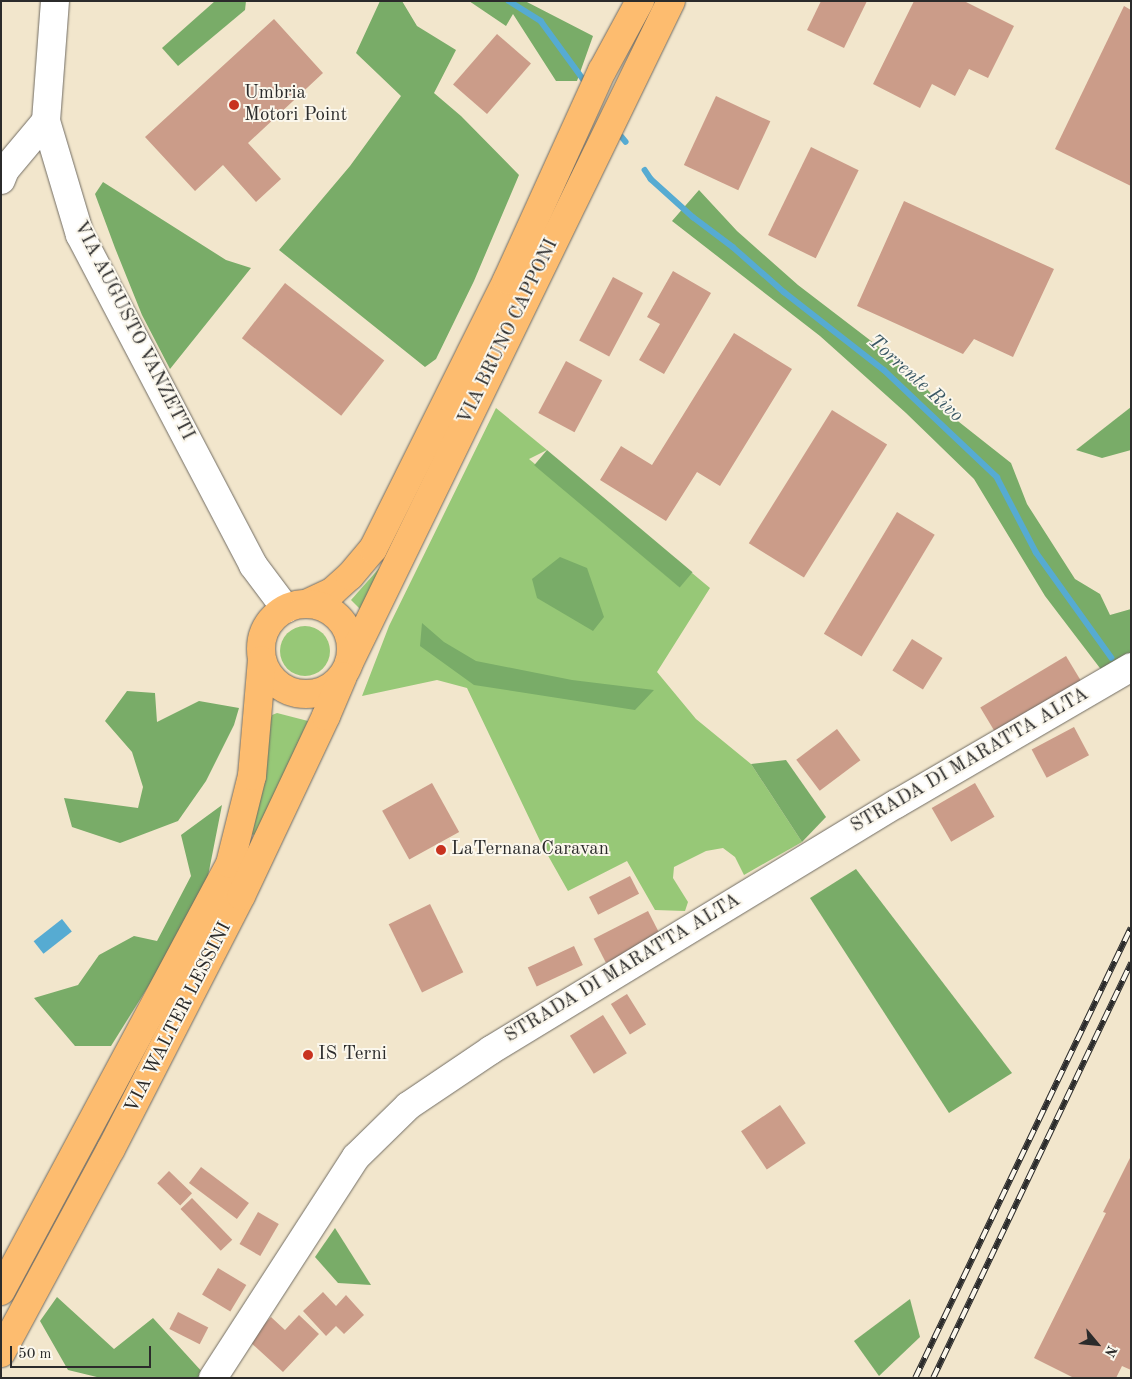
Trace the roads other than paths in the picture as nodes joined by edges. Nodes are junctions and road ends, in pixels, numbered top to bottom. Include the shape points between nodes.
1 (55, 1) edge
2 (640, 1) edge
3 (672, 1) edge
4 (46, 121) junction
5 (1, 180) edge
6 (296, 606) junction
7 (262, 660) junction
8 (1131, 667) edge
9 (346, 669) junction
10 (1, 1291) edge
11 (1, 1353) edge
12 (213, 1378) edge

1 - 4 street, VIA AUGUSTO VANZETTI
2 - 6 main road, VIA BRUNO CAPPONI via 602,71 507,280 372,549 332,592
3 - 9 main road, VIA BRUNO CAPPONI
4 - 5 street via 5,170
4 - 6 street, VIA AUGUSTO VANZETTI via 80,235 253,565
6 - 7 main road via 273,618 265,630 260,645
6 - 9 main road via 326,609 342,622 349,635 351,649
7 - 9 main road via 273,680 290,692 305,695 319,693 332,686
7 - 10 main road, VIA WALTER LESSINI via 252,776 230,864
8 - 12 street, STRADA DI MARATTA ALTA via 896,804 516,1034 408,1106 356,1157
9 - 11 main road, VIA WALTER LESSINI via 241,896 111,1150

